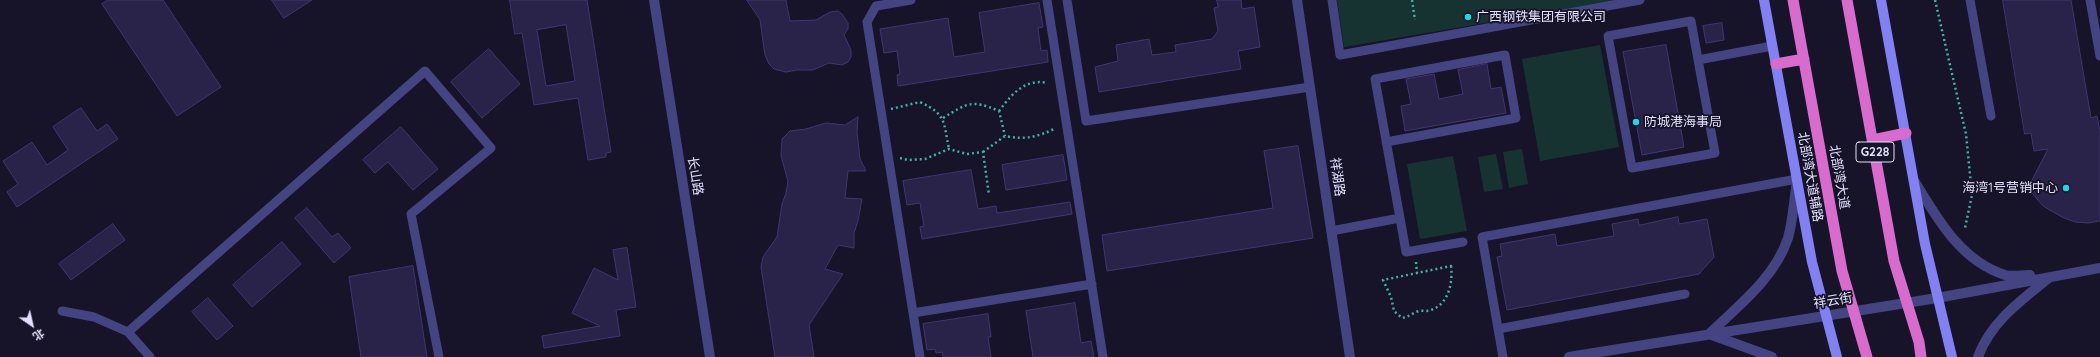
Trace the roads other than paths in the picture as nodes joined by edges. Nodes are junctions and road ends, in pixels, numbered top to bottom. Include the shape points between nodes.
1 (654, 0) edge
2 (911, 0) edge
3 (1047, 0) edge
4 (1067, 0) edge
5 (1297, 0) edge
6 (1332, 0) edge
7 (1640, 0) edge
8 (1764, 0) edge
9 (1793, 0) edge
10 (1848, 0) edge
11 (1881, 0) edge
12 (1970, 0) edge
13 (2090, 0) edge
14 (1772, 46) junction
15 (2100, 56) edge
16 (1804, 59) junction
17 (1698, 60) junction
18 (1776, 64) junction
19 (1310, 87) junction
20 (1991, 116) dead end
21 (1906, 133) junction
22 (1873, 140) junction
23 (1386, 142) junction
24 (1797, 179) junction
25 (1914, 182) junction
26 (1400, 218) junction
27 (1331, 230) junction
28 (1463, 242) dead end
29 (2100, 268) edge
30 (2052, 276) junction
31 (1092, 284) junction
32 (1685, 294) dead end
33 (1937, 298) junction
34 (1907, 302) junction
35 (62, 311) dead end
36 (1854, 311) junction
37 (913, 313) junction
38 (1826, 315) junction
39 (1498, 329) junction
40 (128, 332) junction
41 (1709, 334) junction
42 (150, 357) edge
43 (439, 357) edge
44 (710, 357) edge
45 (920, 357) edge
46 (1103, 357) edge
47 (1350, 357) edge
48 (1503, 357) edge
49 (1569, 357) edge
50 (1772, 357) edge
51 (1837, 357) edge
52 (1867, 357) edge
53 (1921, 357) edge
54 (1952, 357) edge
55 (1978, 357) edge

1 - 44 street, 长山路
2 - 37 lane via 876,6 867,22
3 - 31 lane
4 - 19 lane via 1086,122
5 - 19 street, 祥湖路
6 - 7 lane via 1340,55
8 - 14 main road, 北部湾大道辅路
9 - 16 highway, 北部湾大道
10 - 22 highway, G228
11 - 21 main road
12 - 20 lane
13 - 15 lane
14 - 17 lane
14 - 18 main road, 北部湾大道辅路
16 - 18 highway
16 - 36 highway, 北部湾大道 via 1842,271
17 - 17 lane via 1692,21 1608,36 1632,168 1715,153
18 - 24 main road, 北部湾大道辅路
19 - 27 street, 祥湖路
21 - 22 highway
21 - 25 main road
22 - 34 highway, G228 via 1894,260
23 - 23 lane via 1374,79 1505,55 1516,118
23 - 26 lane
24 - 38 main road, 北部湾大道辅路 via 1812,262
24 - 39 lane via 1482,237
24 - 41 street via 1788,238 1776,262 1757,287
25 - 30 street via 1953,241 1977,261 2006,275
25 - 33 main road
26 - 27 lane
26 - 28 lane via 1406,252
27 - 47 street, 祥湖路
29 - 30 street, 祥云街
30 - 33 street, 祥云街
30 - 55 street via 2015,305 1994,327
31 - 37 lane
31 - 46 lane
32 - 39 lane
33 - 34 street, 祥云街
33 - 54 main road
34 - 36 street, 祥云街
34 - 53 highway, G228
35 - 40 lane via 94,316
36 - 38 street, 祥云街
36 - 52 highway, 北部湾大道
37 - 45 lane
38 - 41 street, 祥云街
38 - 51 main road, 北部湾大道辅路
39 - 48 lane
40 - 42 lane
40 - 43 lane via 425,71 491,148 411,214
41 - 49 street, 祥云街
41 - 50 street

